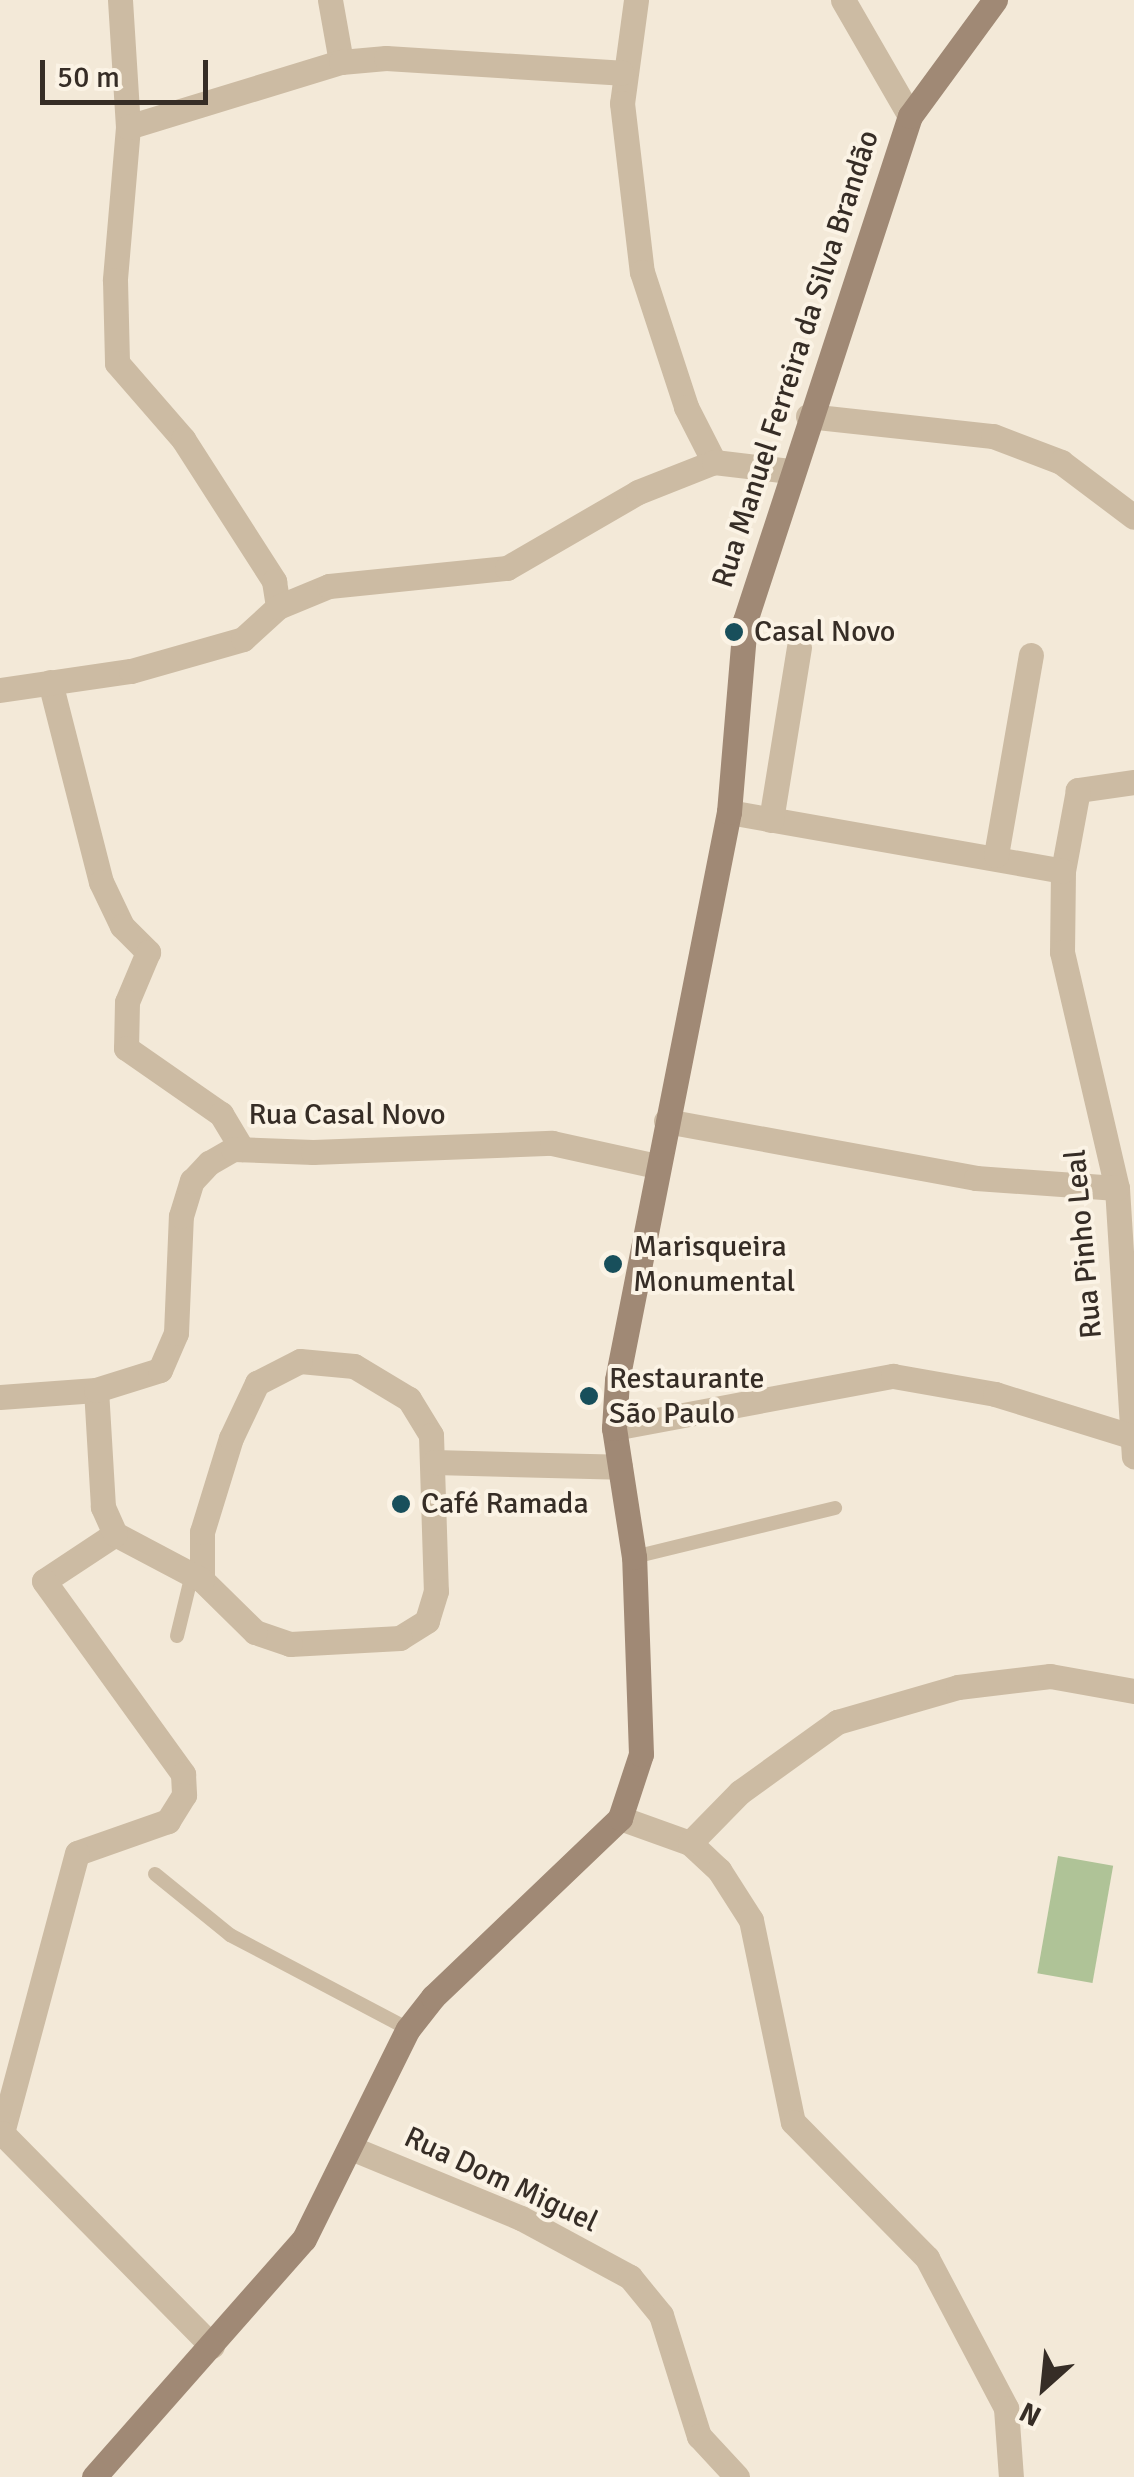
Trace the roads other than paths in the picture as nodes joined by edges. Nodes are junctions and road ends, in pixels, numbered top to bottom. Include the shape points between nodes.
1 (120, 0) edge
2 (330, 0) edge
3 (636, 0) edge
4 (843, 0) edge
5 (995, 0) edge
6 (341, 62) junction
7 (622, 73) junction
8 (910, 116) junction
9 (128, 127) junction
10 (808, 416) junction
11 (714, 462) junction
12 (789, 471) junction
13 (1134, 517) edge
14 (278, 607) junction
15 (799, 647) dead end
16 (1031, 655) dead end
17 (50, 682) junction
18 (0, 690) edge
19 (1134, 782) edge
20 (729, 812) junction
21 (771, 820) junction
22 (996, 855) junction
23 (1063, 871) junction
24 (666, 1121) junction
25 (242, 1149) junction
26 (657, 1166) junction
27 (1117, 1188) junction
28 (96, 1390) junction
29 (0, 1397) edge
30 (614, 1428) junction
31 (1132, 1446) edge
32 (434, 1462) junction
33 (620, 1467) junction
34 (835, 1508) dead end
35 (115, 1534) junction
36 (634, 1558) junction
37 (197, 1577) junction
38 (177, 1636) dead end
39 (1134, 1691) edge
40 (620, 1818) junction
41 (690, 1843) junction
42 (155, 1874) dead end
43 (408, 2029) junction
44 (351, 2148) junction
45 (212, 2346) junction
46 (94, 2477) edge
47 (736, 2477) edge
48 (1011, 2477) edge

1 - 9 street
2 - 6 street
3 - 7 street
4 - 8 street
5 - 8 main road, Rua Manuel Ferreira da Silva Brandão
6 - 7 street via 386,58
6 - 9 street
7 - 11 street via 649,304
8 - 10 main road, Rua Manuel Ferreira da Silva Brandão
9 - 14 street via 114,280 116,363 183,439 274,582
10 - 12 main road, Rua Manuel Ferreira da Silva Brandão
10 - 13 street via 993,436 1061,462
11 - 12 street
11 - 14 street via 638,492 508,568 329,586
12 - 20 main road, Rua Manuel Ferreira da Silva Brandão via 745,622
14 - 17 street via 242,639 131,672
15 - 21 street
16 - 22 street
17 - 18 street
17 - 25 street via 101,882 122,926 148,952 127,1002 126,1048 221,1114
19 - 23 street, Rua Pinho Leal via 1078,790
20 - 21 street
20 - 24 main road, Rua Manuel Ferreira da Silva Brandão
21 - 22 street
22 - 23 street
23 - 27 street, Rua Pinho Leal via 1062,952
24 - 26 main road, Rua Manuel Ferreira da Silva Brandão
24 - 27 street via 960,1176
25 - 26 street, Rua Casal Novo via 552,1143
25 - 28 street, Rua Casal Novo via 208,1164 192,1181 180,1216 176,1333 160,1370
26 - 30 main road, Rua Manuel Ferreira da Silva Brandão
27 - 31 street, Rua Pinho Leal
28 - 29 street, Rua Casal Novo
28 - 35 street via 103,1507
30 - 31 street via 894,1376 996,1394
30 - 33 main road, Rua Manuel Ferreira da Silva Brandão
32 - 33 street
32 - 37 street via 436,1591 428,1622 400,1638 290,1644 255,1632
32 - 37 street via 431,1436 409,1399 354,1366 300,1361 257,1383 202,1532
33 - 36 main road, Rua Manuel Ferreira da Silva Brandão
34 - 36 lane
35 - 37 street
35 - 45 street via 44,1581 183,1774 184,1794 168,1821 76,1853 2,2133
36 - 40 main road, Rua Manuel Ferreira da Silva Brandão via 641,1754
37 - 38 lane
39 - 41 street via 1050,1676 958,1686 837,1722 740,1792
40 - 41 street
40 - 43 main road, Rua Manuel Ferreira da Silva Brandão via 432,1997
41 - 48 street via 719,1870 752,1920 793,2122 927,2258 1006,2408
42 - 43 lane via 230,1935
43 - 44 main road, Rua Manuel Ferreira da Silva Brandão
44 - 45 main road, Rua Manuel Ferreira da Silva Brandão via 304,2240
44 - 47 street, Rua Dom Miguel via 521,2218 630,2277 661,2315 699,2436
45 - 46 main road, Rua Manuel Ferreira da Silva Brandão

